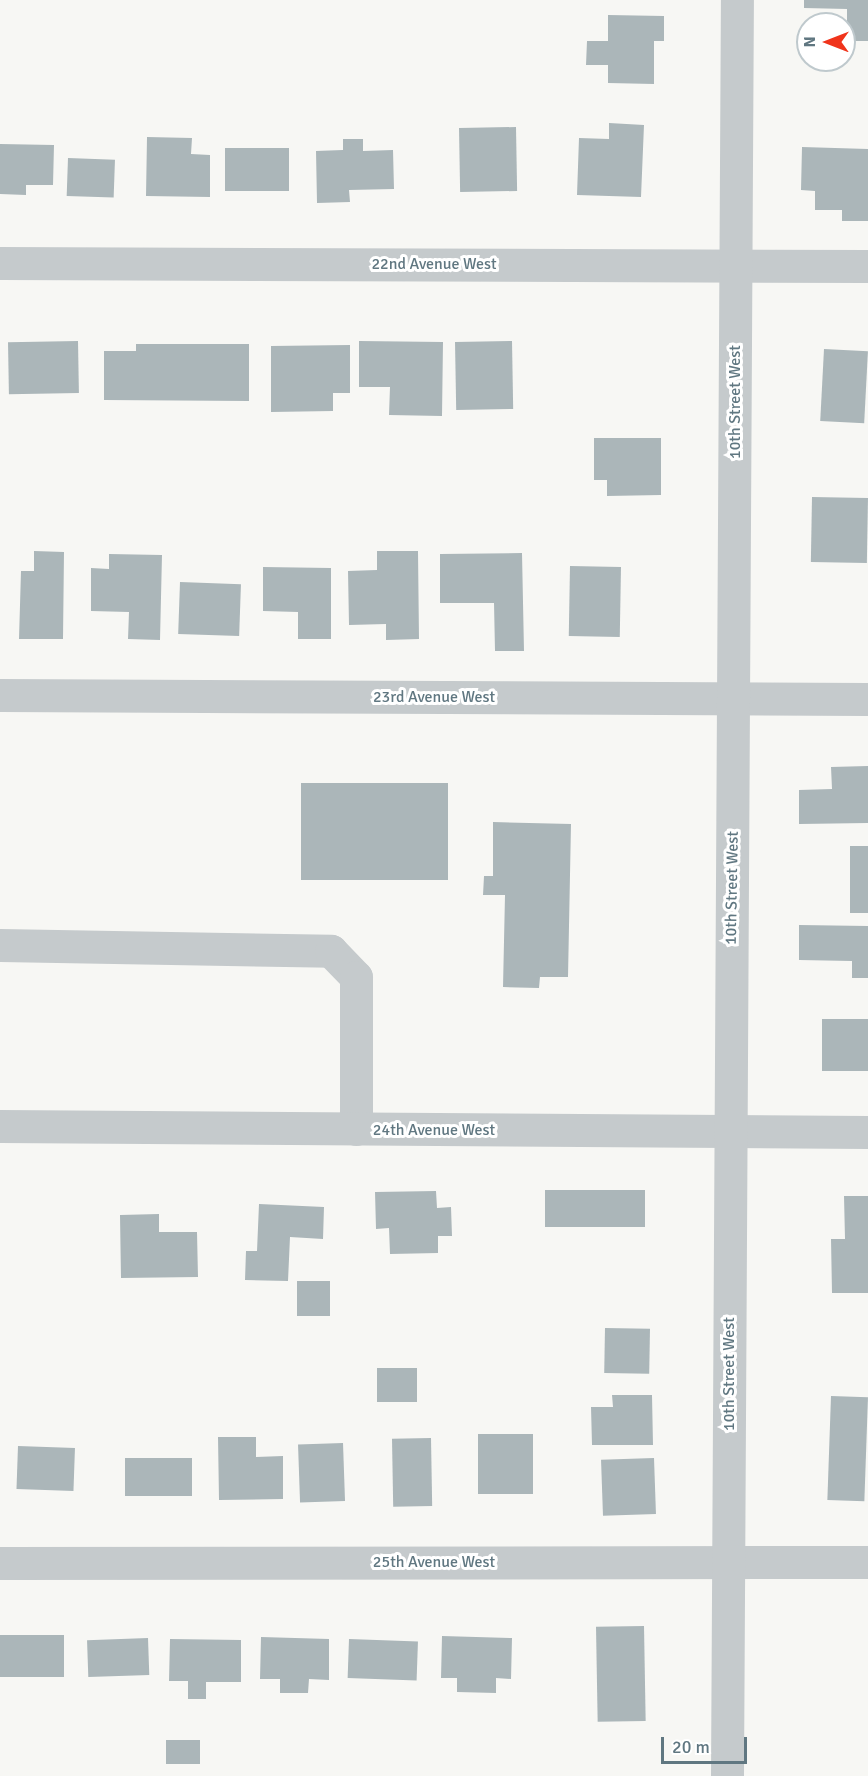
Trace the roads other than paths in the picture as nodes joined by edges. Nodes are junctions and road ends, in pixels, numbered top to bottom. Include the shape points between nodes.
1 (737, 0) edge
2 (0, 262) edge
3 (735, 266) junction
4 (868, 266) edge
5 (0, 695) edge
6 (733, 698) junction
7 (868, 699) edge
8 (0, 945) edge
9 (0, 1126) edge
10 (357, 1129) junction
11 (730, 1132) junction
12 (868, 1132) edge
13 (729, 1562) junction
14 (868, 1562) edge
15 (0, 1563) edge
16 (728, 1776) edge

1 - 3 street, 10th Street West
2 - 3 street, 22nd Avenue West
3 - 4 street, 22nd Avenue West
3 - 6 street, 10th Street West
5 - 6 street, 23rd Avenue West
6 - 7 street, 23rd Avenue West
6 - 11 street, 10th Street West
8 - 10 street via 331,951 356,977
9 - 10 street, 24th Avenue West
10 - 11 street, 24th Avenue West
11 - 12 street, 24th Avenue West
11 - 13 street, 10th Street West
13 - 14 street, 25th Avenue West
13 - 15 street, 25th Avenue West
13 - 16 street, 10th Street West

